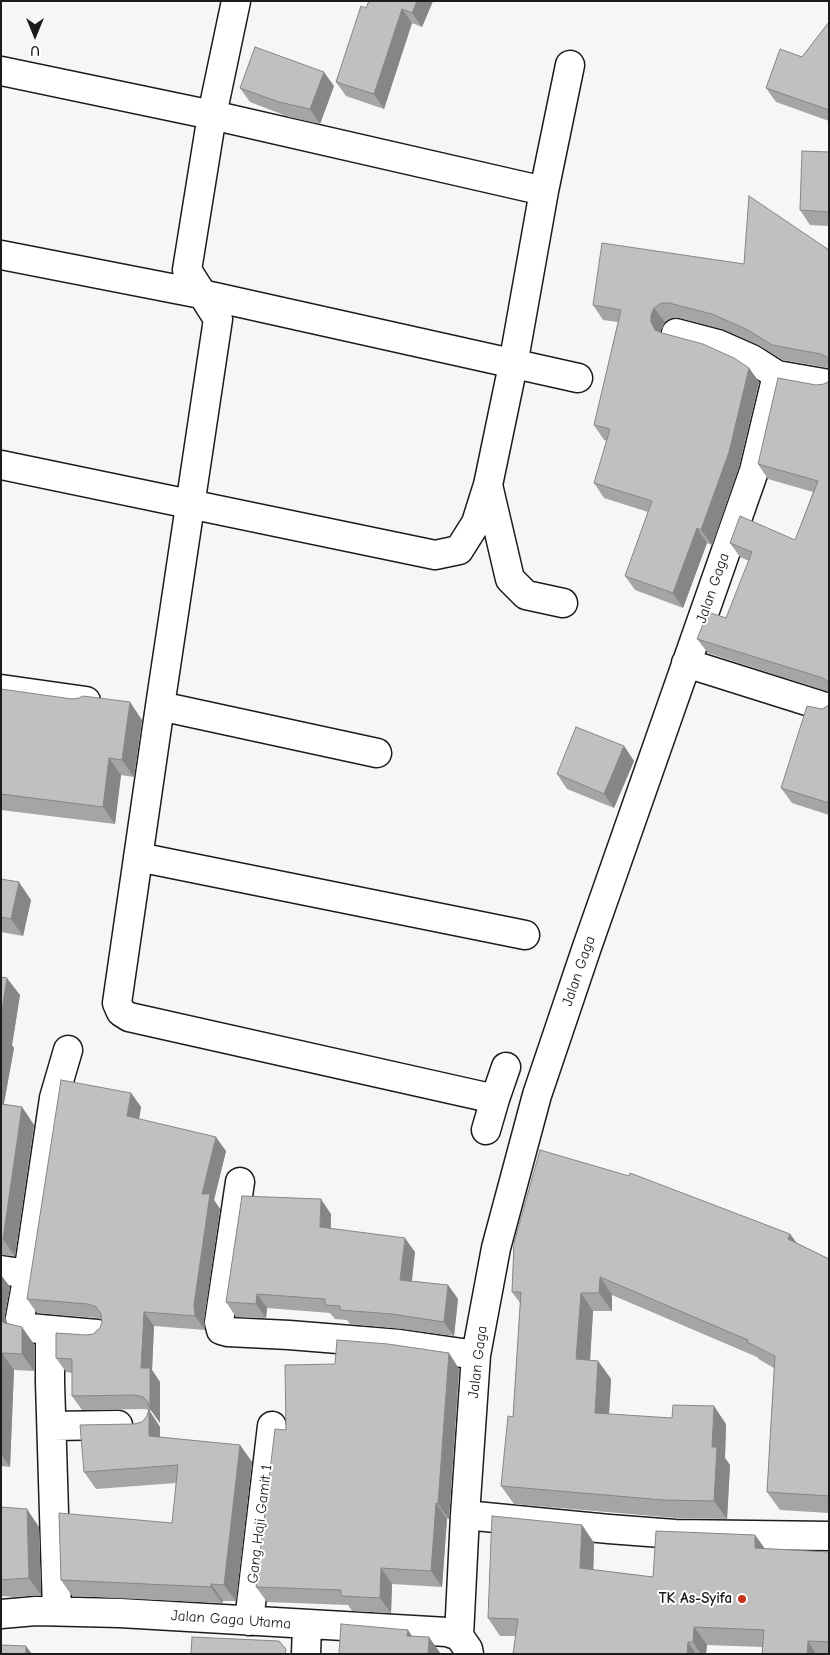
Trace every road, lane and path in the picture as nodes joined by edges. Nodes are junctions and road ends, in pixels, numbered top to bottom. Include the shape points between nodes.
1 (236, 1) edge
2 (570, 65) dead end
3 (1, 71) edge
4 (212, 115) junction
5 (544, 191) junction
6 (1, 255) edge
7 (201, 294) junction
8 (676, 333) dead end
9 (513, 364) junction
10 (777, 375) junction
11 (578, 378) dead end
12 (829, 384) edge
13 (1, 465) edge
14 (488, 484) junction
15 (191, 504) junction
16 (563, 603) dead end
17 (686, 663) junction
18 (1, 689) edge
19 (86, 700) edge
20 (160, 706) junction
21 (829, 708) edge
22 (377, 752) dead end
23 (138, 857) junction
24 (525, 935) dead end
25 (68, 1050) dead end
26 (506, 1067) dead end
27 (495, 1099) junction
28 (486, 1130) dead end
29 (240, 1182) dead end
30 (14, 1272) edge
31 (50, 1330) junction
32 (97, 1334) edge
33 (476, 1355) junction
34 (145, 1425) edge
35 (52, 1426) junction
36 (272, 1426) dead end
37 (465, 1515) junction
38 (829, 1536) edge
39 (57, 1611) junction
40 (1, 1614) edge
41 (249, 1621) junction
42 (307, 1625) junction
43 (464, 1645) edge
44 (306, 1654) edge

1 - 4 street
2 - 5 street
3 - 4 street
4 - 5 street
4 - 7 street via 186,270
5 - 9 street
6 - 7 street
7 - 9 street
7 - 15 street via 218,319
8 - 10 street via 718,344 752,359
9 - 11 street
9 - 14 street
10 - 12 street
10 - 17 street, Jalan Gaga via 754,471
13 - 15 street
14 - 15 street via 476,523 459,550 435,555
14 - 16 street via 510,579 526,595
15 - 20 street
17 - 21 street
17 - 33 street, Jalan Gaga via 537,1095 496,1248
18 - 19 street
20 - 22 street
20 - 23 street
23 - 24 street
23 - 27 street via 117,1003 121,1012 129,1017
25 - 30 street
26 - 27 street
27 - 28 street
29 - 33 street via 219,1322 221,1330 400,1344
30 - 31 street via 22,1326
31 - 32 street
31 - 35 street
33 - 37 street, Jalan Gaga
34 - 35 street
35 - 39 street
36 - 41 street, Gang Haji Gamit 1
37 - 38 street via 676,1534
37 - 43 street, Jalan Gaga
39 - 40 street, Jalan Gaga Utama
39 - 41 street, Jalan Gaga Utama
41 - 42 street, Jalan Gaga Utama
42 - 43 street, Jalan Gaga Utama via 447,1632
42 - 44 street

